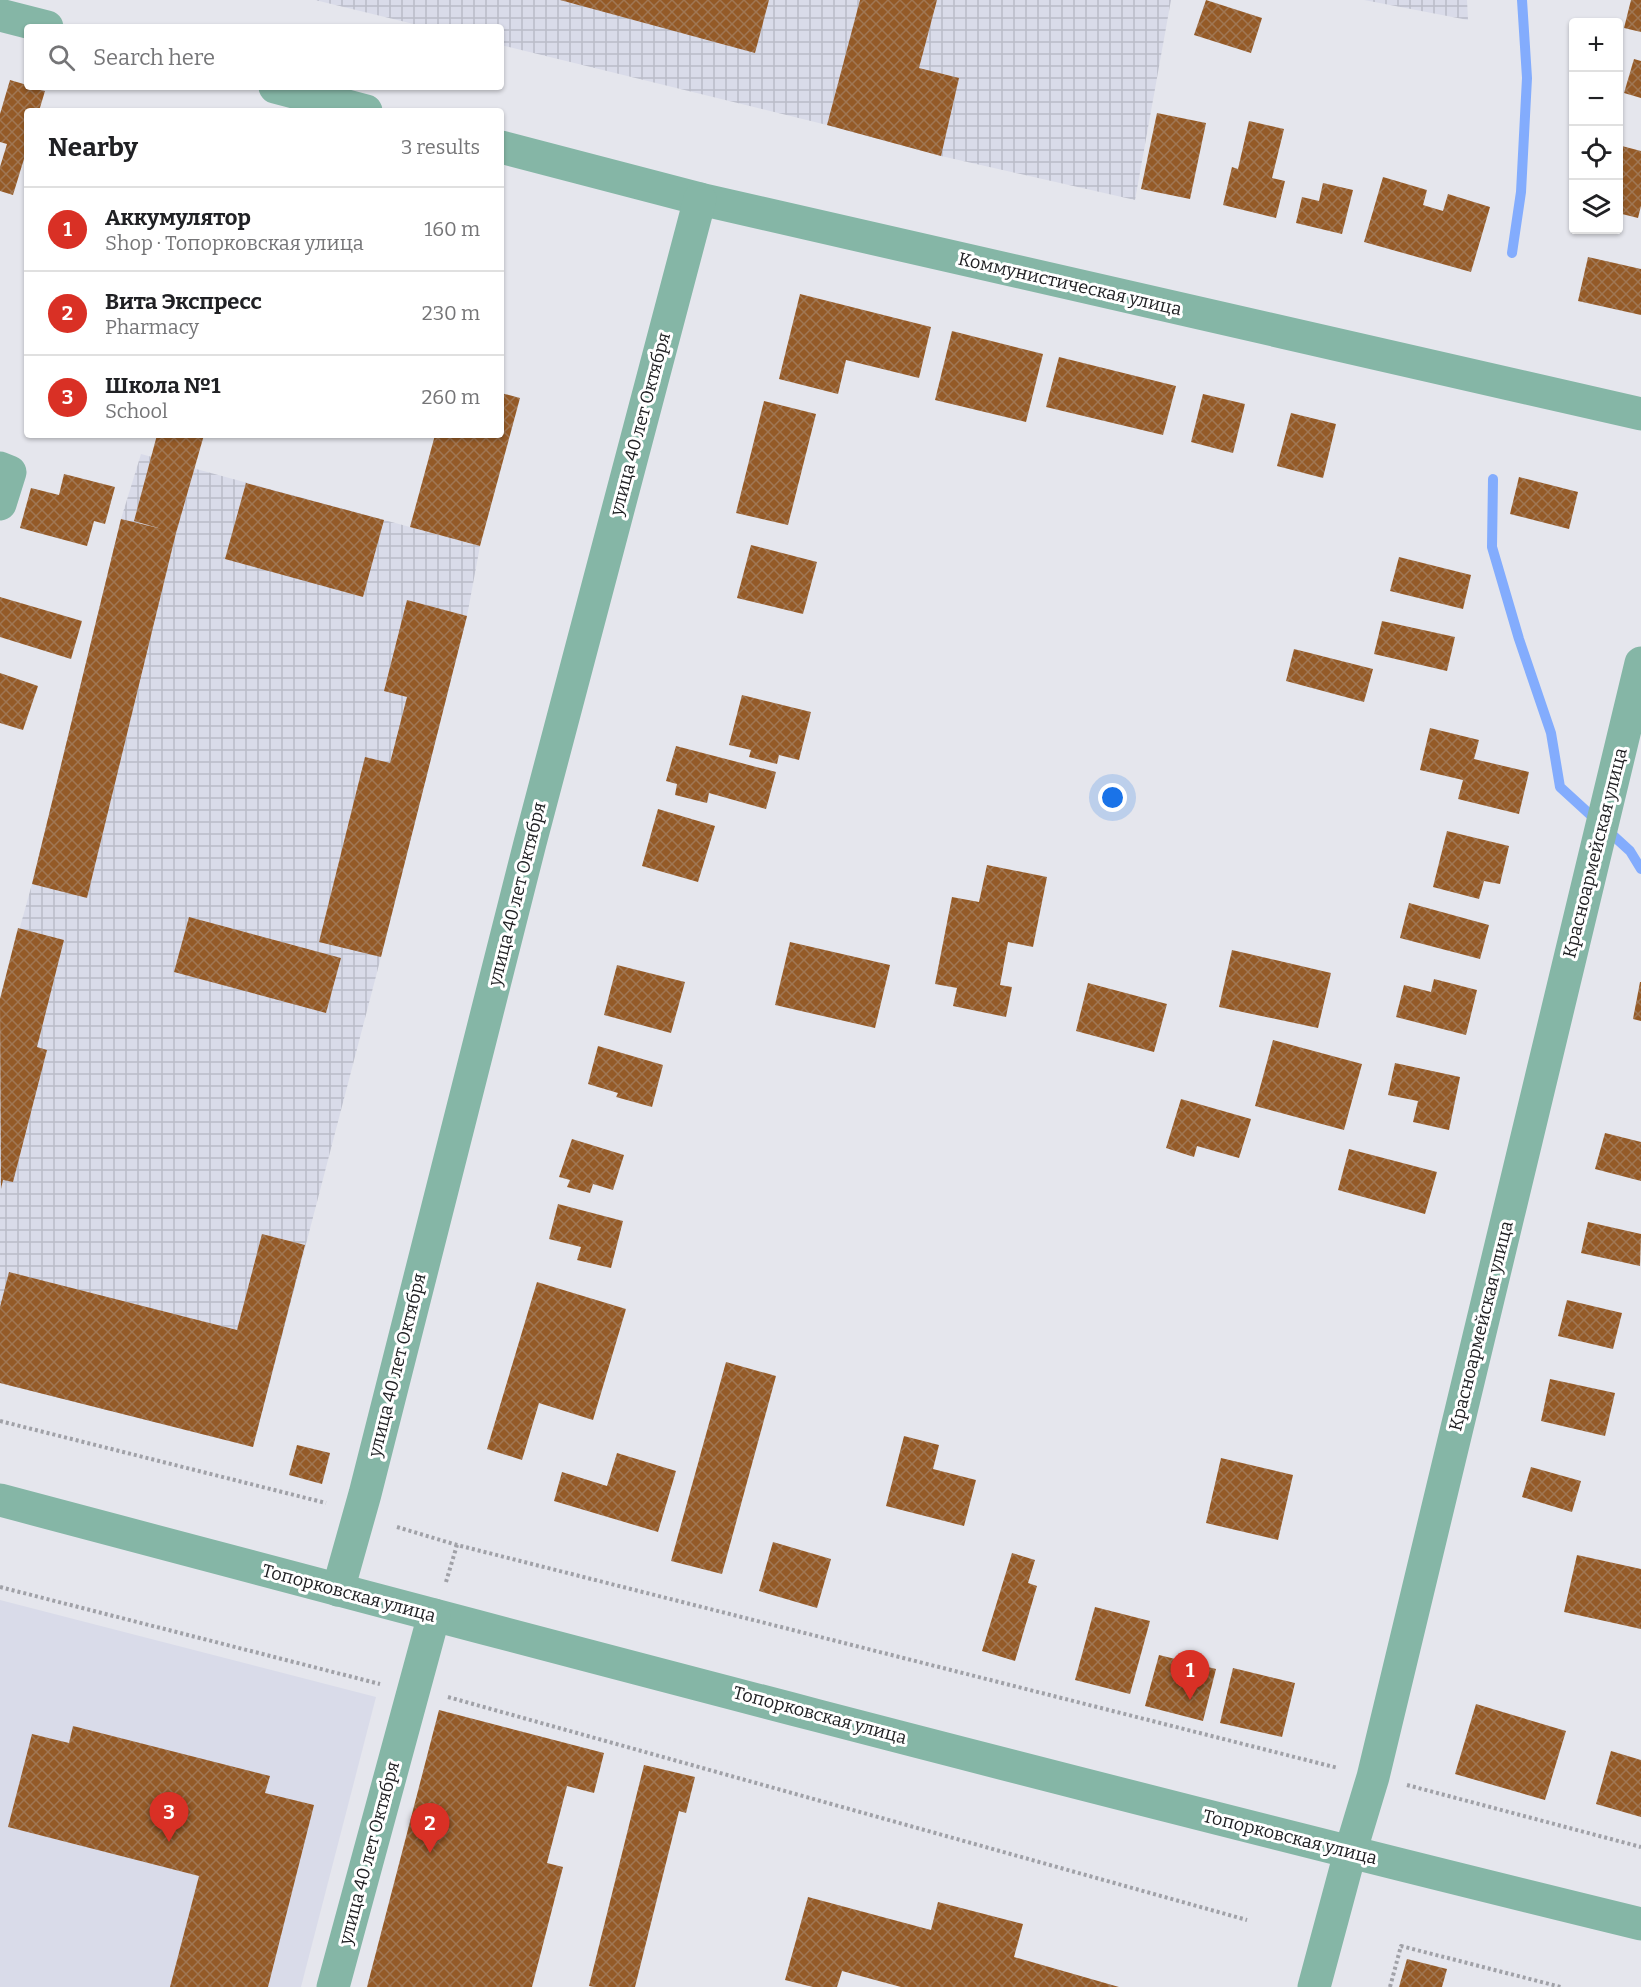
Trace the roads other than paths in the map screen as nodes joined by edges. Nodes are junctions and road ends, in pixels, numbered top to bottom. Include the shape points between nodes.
1 (0, 15) edge
2 (35, 24) edge
3 (286, 90) edge
4 (355, 108) edge
5 (504, 148) edge
6 (700, 199) junction
7 (1641, 414) edge
8 (0, 468) edge
9 (0, 504) edge
10 (1639, 669) edge
11 (0, 1500) edge
12 (338, 1590) junction
13 (439, 1602) junction
14 (1350, 1853) junction
15 (1641, 1924) edge
16 (333, 1987) edge
17 (1314, 1987) edge

1 - 2 street
3 - 4 street
5 - 6 street, Коммунистическая улица
6 - 7 street, Коммунистическая улица
6 - 12 street, улица 40 лет Октября
8 - 9 street via 10,472
10 - 14 street, Красноармейская улица via 1373,1777
11 - 12 street, Топорковская улица
12 - 13 street, Топорковская улица
13 - 14 street, Топорковская улица
13 - 16 street, улица 40 лет Октября
14 - 15 street, Топорковская улица
14 - 17 street, Красноармейская улица

